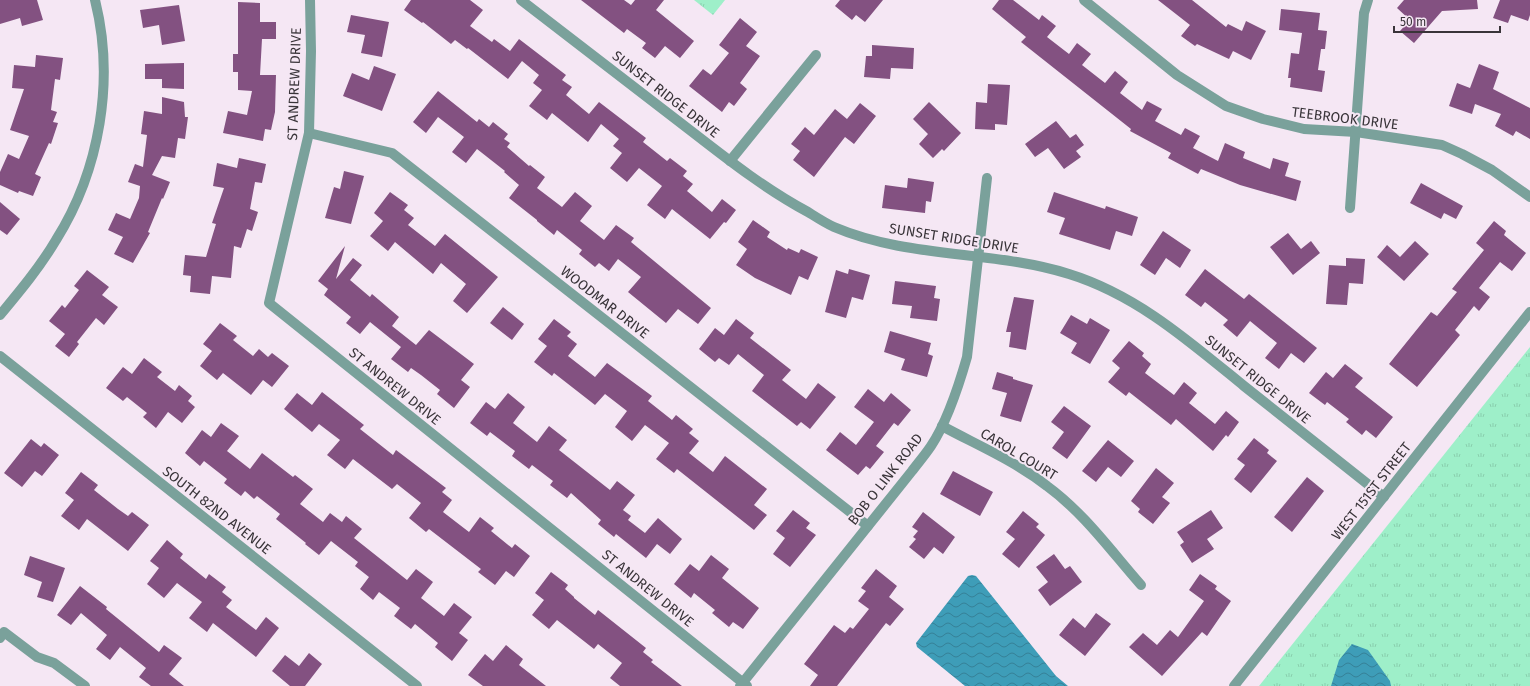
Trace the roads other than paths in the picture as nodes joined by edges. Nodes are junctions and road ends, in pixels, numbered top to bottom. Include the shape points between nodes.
1 (95, 0) edge
2 (310, 0) edge
3 (521, 0) edge
4 (1084, 0) edge
5 (1368, 0) edge
6 (816, 55) dead end
7 (1356, 132) junction
8 (309, 133) junction
9 (730, 161) junction
10 (987, 178) dead end
11 (1530, 197) edge
12 (1350, 208) dead end
13 (979, 256) junction
14 (1530, 312) edge
15 (0, 315) edge
16 (0, 356) edge
17 (942, 426) junction
18 (1384, 497) junction
19 (868, 526) junction
20 (1141, 585) dead end
21 (0, 638) edge
22 (744, 685) edge
23 (85, 686) edge
24 (417, 686) edge
25 (1234, 686) edge

1 - 15 street via 100,20 104,72 102,112 87,177 57,239 37,270
2 - 8 street, ST ANDREW DRIVE
3 - 9 street, SUNSET RIDGE DRIVE
4 - 7 street, TEEBROOK DRIVE via 1176,75 1226,106 1263,119 1304,129
5 - 7 street via 1364,14
6 - 9 street
7 - 11 street, TEEBROOK DRIVE via 1442,145 1486,167
7 - 12 street
8 - 19 street, WOODMAR DRIVE via 392,153
8 - 22 street, ST ANDREW DRIVE via 269,303
9 - 13 street, SUNSET RIDGE DRIVE via 781,198 834,227 906,247
10 - 13 street, BOB O LINK ROAD
13 - 17 street, BOB O LINK ROAD via 967,357
13 - 18 street, SUNSET RIDGE DRIVE via 1041,265 1070,274 1140,306 1204,353
14 - 18 street, WEST 151ST STREET
16 - 24 street, SOUTH 82ND AVENUE
17 - 19 street, BOB O LINK ROAD via 927,450
17 - 20 street, CAROL COURT via 1014,464 1047,485 1083,518
18 - 25 street, WEST 151ST STREET
19 - 22 street, BOB O LINK ROAD
21 - 23 street via 4,632 37,657 54,662

